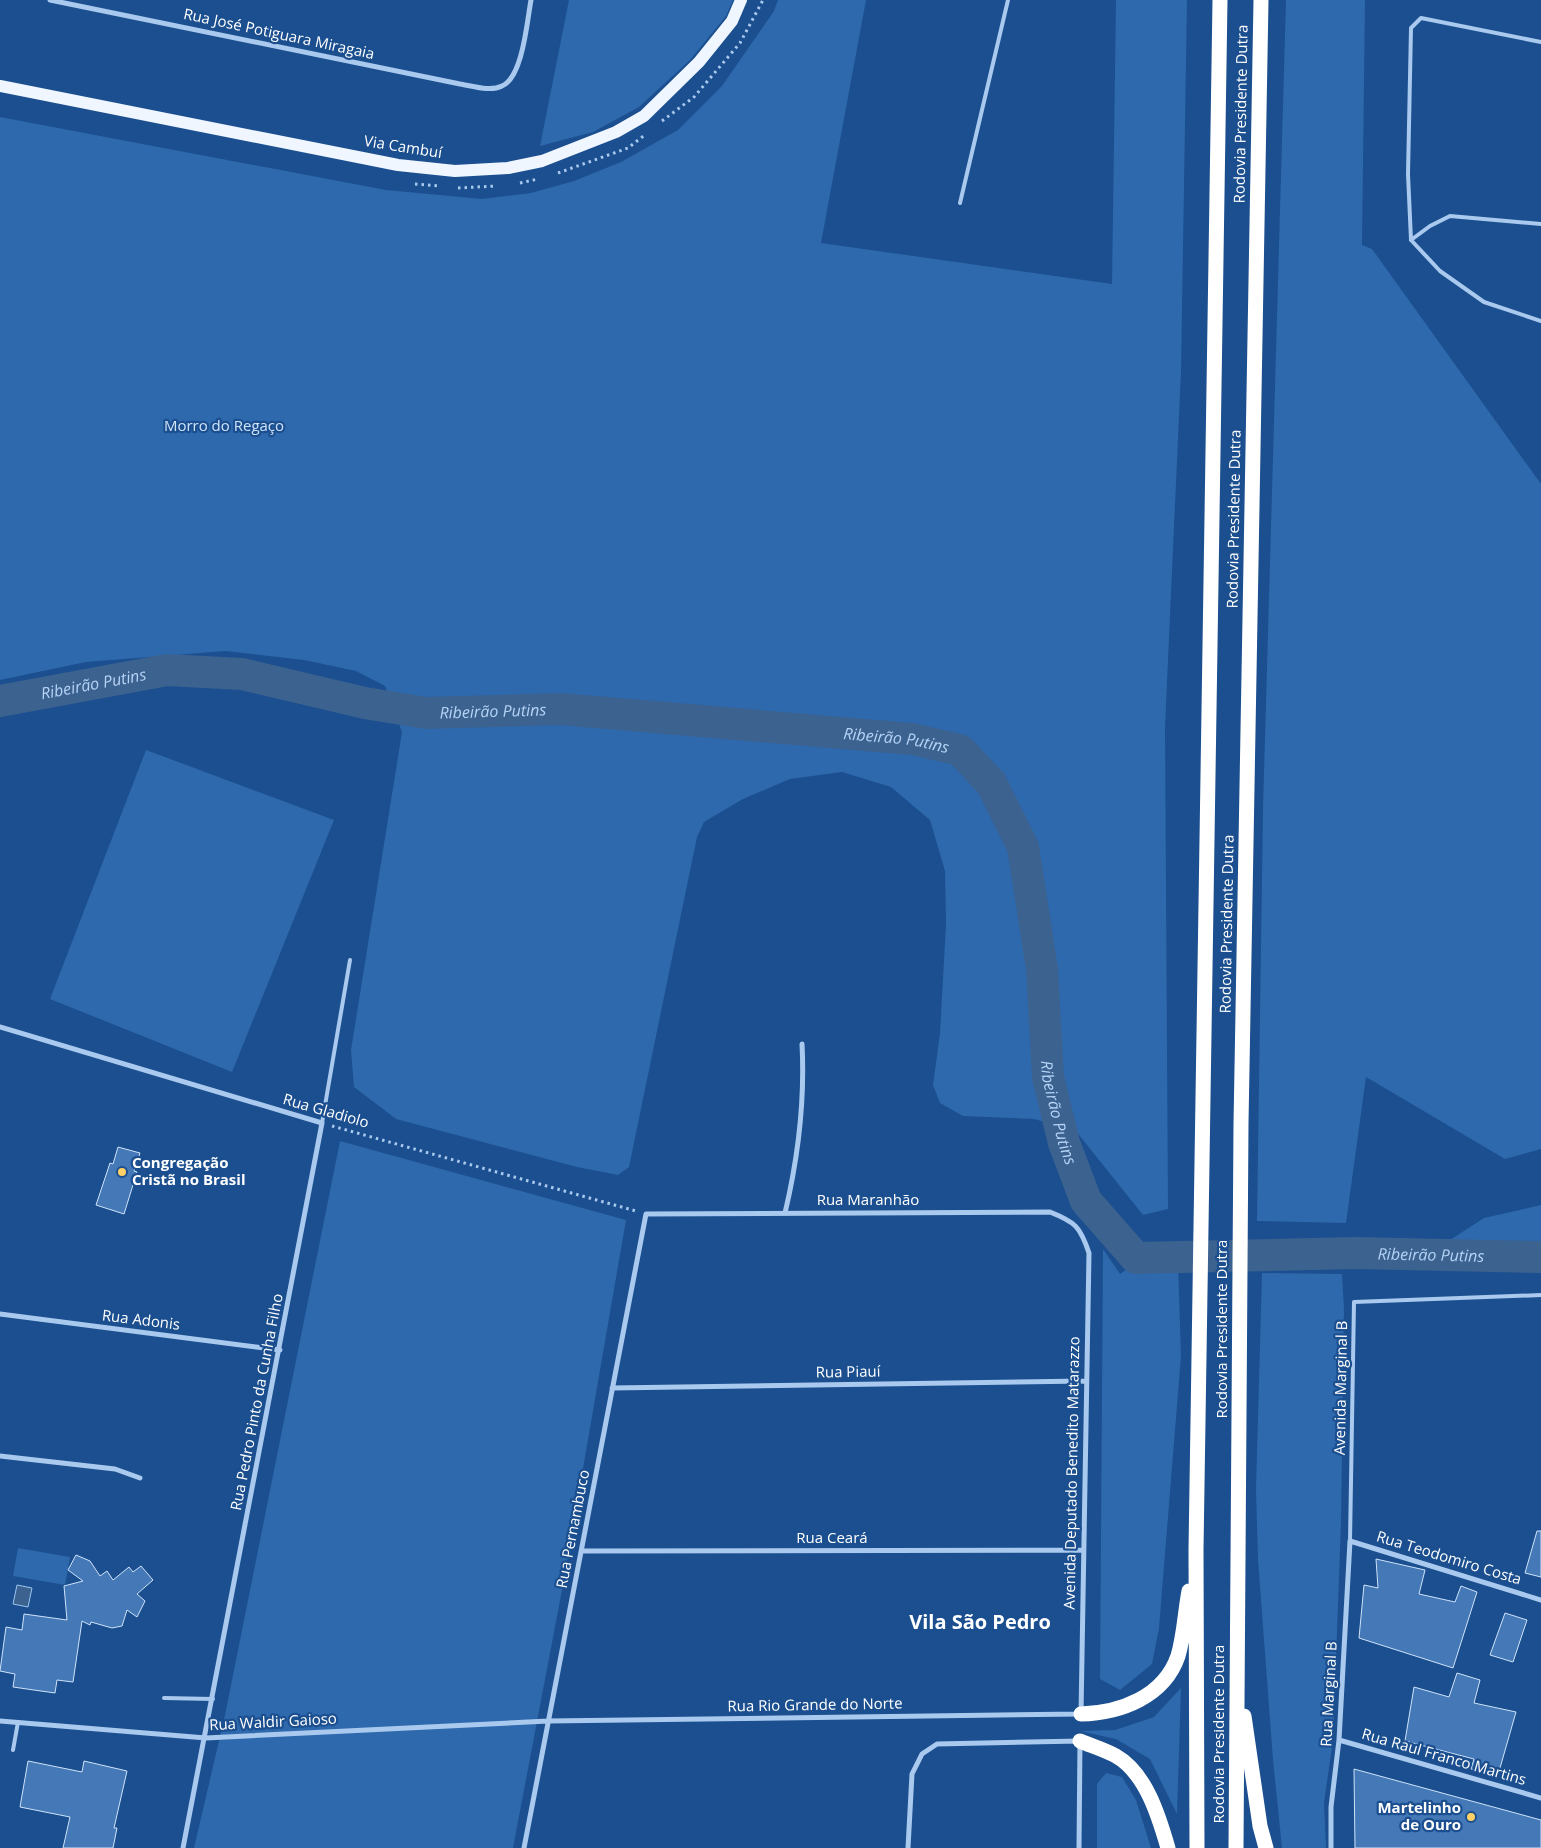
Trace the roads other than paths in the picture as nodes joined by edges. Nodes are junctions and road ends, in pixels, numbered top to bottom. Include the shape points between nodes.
1 (50, 0) edge
2 (532, 0) edge
3 (741, 0) edge
4 (1008, 0) edge
5 (1220, 0) edge
6 (1261, 0) edge
7 (1541, 42) edge
8 (0, 86) edge
9 (960, 203) dead end
10 (1541, 224) edge
11 (1411, 240) junction
12 (1541, 321) edge
13 (350, 960) dead end
14 (0, 1026) edge
15 (802, 1044) dead end
16 (322, 1123) junction
17 (786, 1213) junction
18 (646, 1214) joint
19 (1083, 1234) joint
20 (1541, 1295) edge
21 (0, 1314) edge
22 (280, 1350) junction
23 (1085, 1382) junction
24 (612, 1388) junction
25 (0, 1456) edge
26 (140, 1478) dead end
27 (1350, 1541) junction
28 (1083, 1550) junction
29 (1196, 1550) junction
30 (581, 1551) junction
31 (1541, 1600) edge
32 (1237, 1669) junction
33 (164, 1698) dead end
34 (213, 1698) junction
35 (1081, 1714) junction
36 (0, 1721) edge
37 (548, 1721) junction
38 (18, 1722) junction
39 (206, 1738) junction
40 (1339, 1740) junction
41 (1080, 1741) junction
42 (13, 1750) dead end
43 (1541, 1798) edge
44 (183, 1848) edge
45 (524, 1848) edge
46 (908, 1848) edge
47 (1079, 1848) edge
48 (1168, 1848) edge
49 (1197, 1848) edge
50 (1236, 1848) edge
51 (1266, 1848) edge
52 (1331, 1848) edge

1 - 2 street, Rua José Potiguara Miragaia via 493,89 503,86 516,72
3 - 8 main road, Via Cambuí via 732,21 699,62 644,116 586,145 542,161 508,168 455,171 398,165
4 - 9 lane
5 - 29 highway, Rodovia Presidente Dutra
6 - 32 highway, Rodovia Presidente Dutra via 1241,1191
7 - 11 lane via 1421,18 1411,28 1408,174
10 - 11 lane via 1450,216
11 - 12 lane via 1440,271 1484,302
13 - 16 lane, Rua Pedro Pinto da Cunha Filho
14 - 16 street, Rua Gladiolo
15 - 17 street via 804,1066 798,1152
16 - 22 street, Rua Pedro Pinto da Cunha Filho
17 - 18 street, Rua Maranhão
17 - 19 street, Rua Maranhão via 1050,1212 1072,1221
18 - 24 street, Rua Pernambuco
19 - 23 street, Avenida Deputado Benedito Matarazzo via 1089,1252
20 - 27 lane, Avenida Marginal B via 1354,1302
21 - 22 street, Rua Adonis
22 - 34 street, Rua Pedro Pinto da Cunha Filho
23 - 24 street, Rua Piauí
23 - 28 street, Avenida Deputado Benedito Matarazzo
24 - 30 street, Rua Pernambuco
25 - 26 street via 115,1469
27 - 31 street, Rua Teodomiro Costa
27 - 40 street, Rua Marginal B
28 - 30 street, Rua Ceará
28 - 35 street, Avenida Deputado Benedito Matarazzo
29 - 35 highway via 1178,1656 1163,1682 1135,1703 1102,1714
29 - 49 highway, Rodovia Presidente Dutra
30 - 37 street, Rua Pernambuco
32 - 50 highway, Rodovia Presidente Dutra
32 - 51 highway
33 - 34 lane
34 - 39 street, Rua Pedro Pinto da Cunha Filho
35 - 37 street, Rua Rio Grande do Norte
36 - 38 street, Rua Waldir Gaioso
37 - 39 street, Rua Waldir Gaioso
37 - 45 street, Rua Pernambuco
38 - 39 street, Rua Waldir Gaioso
38 - 42 lane
39 - 44 street, Rua Pedro Pinto da Cunha Filho
40 - 43 street, Rua Raul Franco Martins
40 - 52 street, Rua Marginal B via 1331,1807
41 - 46 street via 936,1744 922,1754 912,1774
41 - 47 street
41 - 48 highway via 1118,1757 1143,1782 1160,1818

